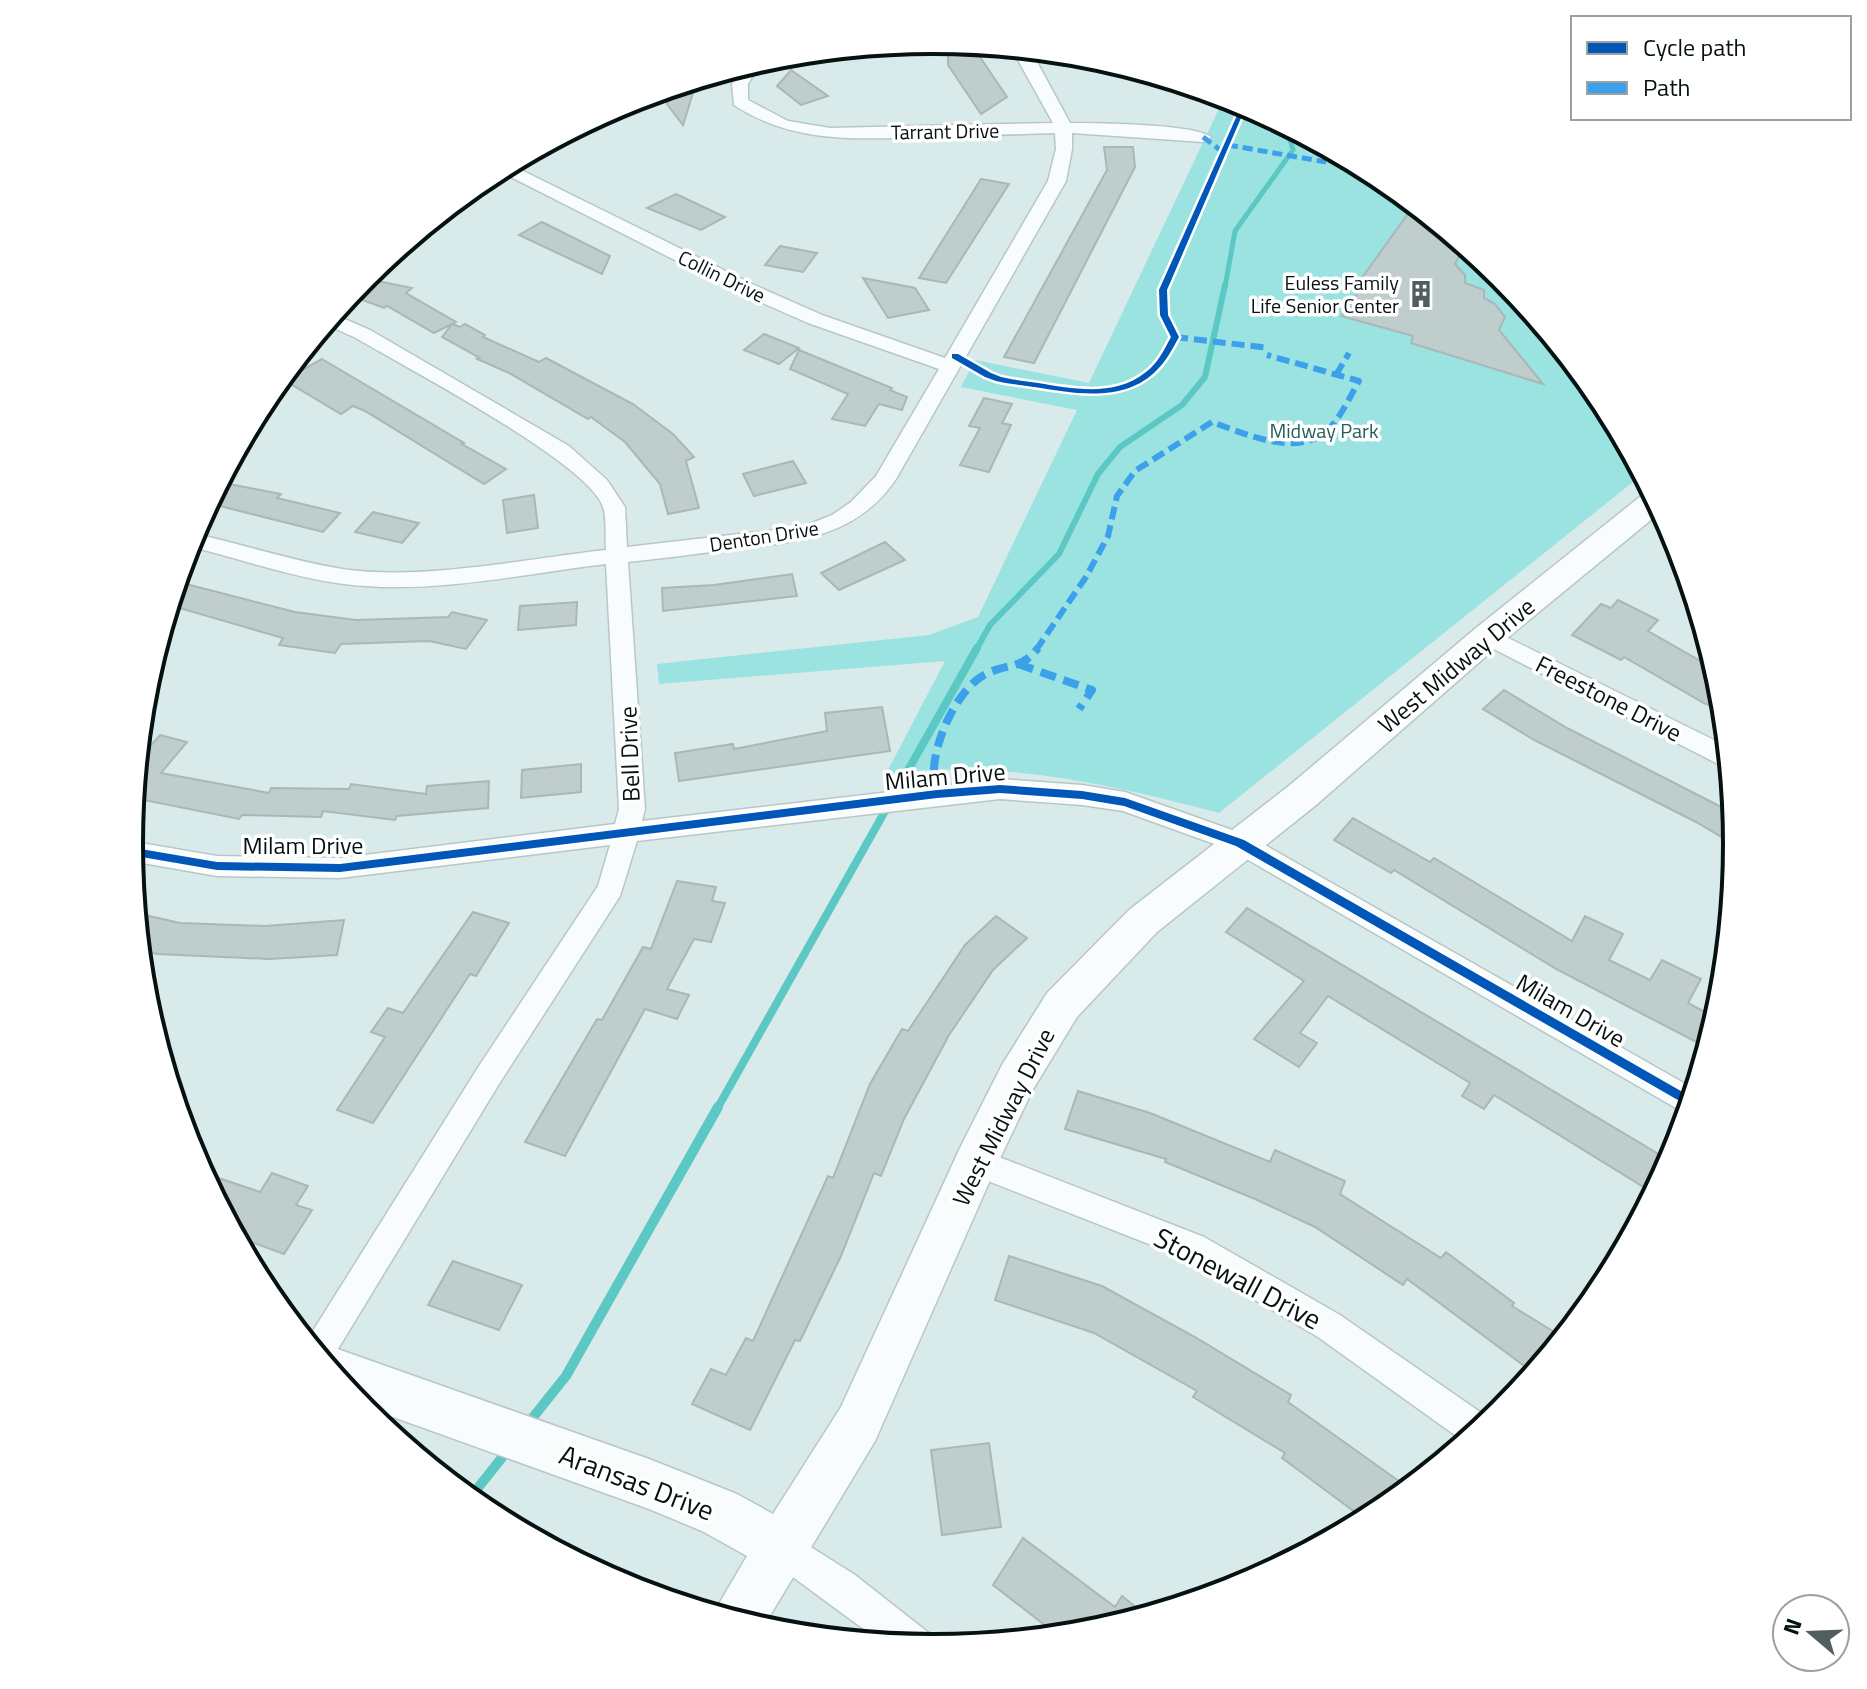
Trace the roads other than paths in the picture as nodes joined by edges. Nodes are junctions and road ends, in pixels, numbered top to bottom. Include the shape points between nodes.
1 (1029, 60) edge
2 (742, 78) edge
3 (1065, 128) junction
4 (1203, 137) dead end
5 (516, 174) edge
6 (339, 323) edge
7 (950, 366) junction
8 (1647, 507) edge
9 (203, 542) edge
10 (617, 556) junction
11 (1488, 636) junction
12 (1718, 752) edge
13 (626, 833) junction
14 (1240, 843) junction
15 (143, 853) edge
16 (1682, 1098) edge
17 (976, 1162) junction
18 (323, 1346) edge
19 (350, 1377) edge
20 (1470, 1425) edge
21 (784, 1548) junction
22 (743, 1611) edge
23 (900, 1634) edge

1 - 3 street
2 - 3 street, Tarrant Drive via 740,102 768,119 807,130 854,134
3 - 4 street, Tarrant Drive
3 - 7 street, Denton Drive via 1057,181
5 - 7 street, Collin Drive via 745,288 815,319
6 - 10 street, Bell Drive via 562,451 600,485 614,507
7 - 10 street, Denton Drive via 885,479 850,515 804,534
8 - 11 street, West Midway Drive
9 - 10 street, Denton Drive via 342,576 383,579
10 - 13 street, Bell Drive via 632,809
11 - 12 street, Freestone Drive
11 - 14 street, West Midway Drive
13 - 14 street, Milam Drive via 1000,789 1125,802
13 - 15 street, Milam Drive via 340,868 217,866
13 - 18 street, Bell Drive via 611,889
14 - 16 street, Milam Drive
14 - 17 street, West Midway Drive via 1143,921 1062,1005 1017,1078
17 - 20 street, Stonewall Drive via 1193,1247 1329,1326
17 - 21 street, West Midway Drive via 858,1424
19 - 21 street, Aransas Drive via 719,1512
21 - 22 street, West Midway Drive
21 - 23 street, Aransas Drive

